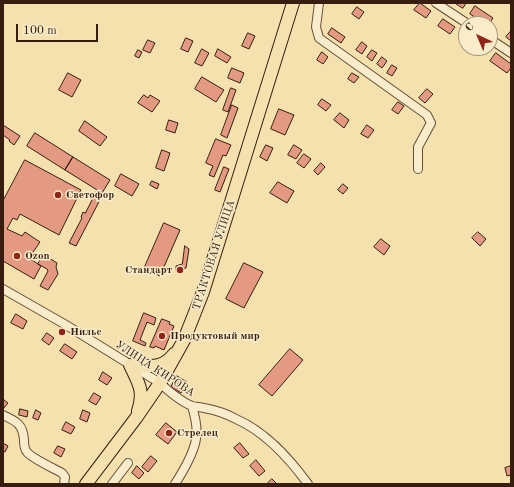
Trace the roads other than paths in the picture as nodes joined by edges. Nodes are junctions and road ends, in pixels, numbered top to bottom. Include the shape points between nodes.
1 (293, 3) edge
2 (319, 3) edge
3 (436, 3) edge
4 (458, 17) edge
5 (498, 44) edge
6 (511, 53) edge
7 (418, 169) dead end
8 (3, 288) edge
9 (184, 340) junction
10 (130, 365) junction
11 (160, 383) junction
12 (192, 406) junction
13 (3, 415) edge
14 (136, 418) junction
15 (128, 463) dead end
16 (64, 484) edge
17 (86, 484) edge
18 (112, 484) edge
19 (175, 484) edge
20 (308, 484) edge

1 - 9 highway, ТРАКТОВАЯ УЛИЦА via 203,292
2 - 7 street via 316,27 319,38 427,115 431,123 418,147
3 - 4 street
5 - 6 street
8 - 10 street, УЛИЦА КИРОВА
9 - 10 highway via 163,364 152,367
9 - 11 highway, ТРАКТОВАЯ УЛИЦА
10 - 11 street, УЛИЦА КИРОВА
10 - 14 highway via 142,393
11 - 12 street, УЛИЦА КИРОВА
11 - 14 highway, ТРАКТОВАЯ УЛИЦА
12 - 19 street via 196,419 196,439
12 - 20 street, УЛИЦА КИРОВА via 230,416 250,426 276,446 298,469
13 - 16 street via 21,427 24,433 24,446 28,453 62,473 65,477
14 - 17 highway, ТРАКТОВАЯ УЛИЦА
15 - 18 street

